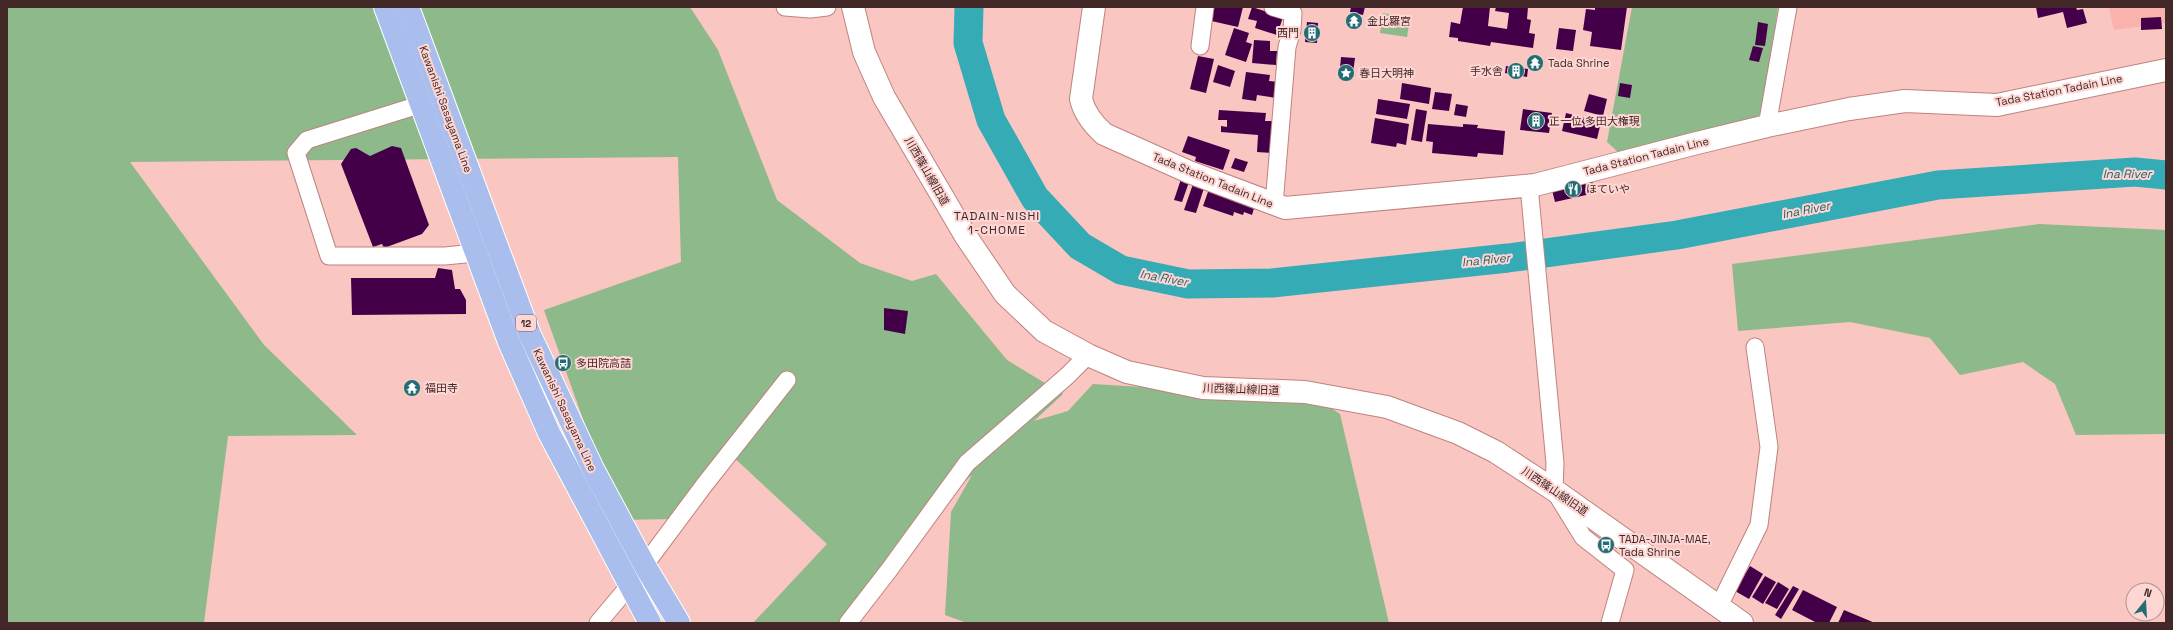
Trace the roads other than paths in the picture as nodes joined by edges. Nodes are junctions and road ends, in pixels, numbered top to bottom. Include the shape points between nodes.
1 (385, 7) edge
2 (408, 7) edge
3 (785, 7) edge
4 (827, 7) edge
5 (853, 7) edge
6 (1094, 7) edge
7 (1205, 7) edge
8 (1273, 7) edge
9 (1788, 7) edge
10 (1200, 46) dead end
11 (2166, 70) edge
12 (422, 104) junction
13 (1767, 126) junction
14 (1529, 196) junction
15 (1274, 205) junction
16 (475, 253) junction
17 (1755, 347) dead end
18 (1088, 355) junction
19 (787, 380) dead end
20 (1554, 490) junction
21 (645, 566) junction
22 (629, 586) junction
23 (1719, 606) junction
24 (598, 623) edge
25 (650, 623) edge
26 (679, 623) edge
27 (848, 623) edge
28 (1610, 623) edge
29 (1742, 623) edge

1 - 12 main road, Kawanishi Sasayama Line / 12
2 - 21 main road, Kawanishi Sasayama Line / 12 via 530,335 593,469
3 - 4 street
5 - 18 main road, 川西篠山線旧道 via 864,52 884,97 969,242 1005,294 1027,315 1044,331
6 - 15 main road, Tada Station Tadain Line via 1081,99 1097,128 1104,134 1175,165
7 - 10 street
8 - 15 street via 1293,13 1287,47
9 - 13 street
11 - 13 main road, Tada Station Tadain Line via 1997,105 1905,101
12 - 16 main road, Kawanishi Sasayama Line / 12
12 - 16 street via 307,140 296,153 329,256 445,256
13 - 14 main road, Tada Station Tadain Line
14 - 15 main road, Tada Station Tadain Line via 1285,208
14 - 20 street via 1555,463
16 - 22 main road, Kawanishi Sasayama Line / 12 via 509,342 549,433
17 - 23 street via 1768,447 1759,525
18 - 20 main road, 川西篠山線旧道 via 1127,372 1203,388 1304,392 1387,407 1464,436 1496,452
18 - 27 street via 967,462
19 - 21 street
20 - 23 main road, 川西篠山線旧道
20 - 28 street via 1583,537 1625,570
21 - 22 street
21 - 26 main road, Kawanishi Sasayama Line / 12
22 - 24 street
22 - 25 main road, Kawanishi Sasayama Line / 12
23 - 29 main road, 川西篠山線旧道

